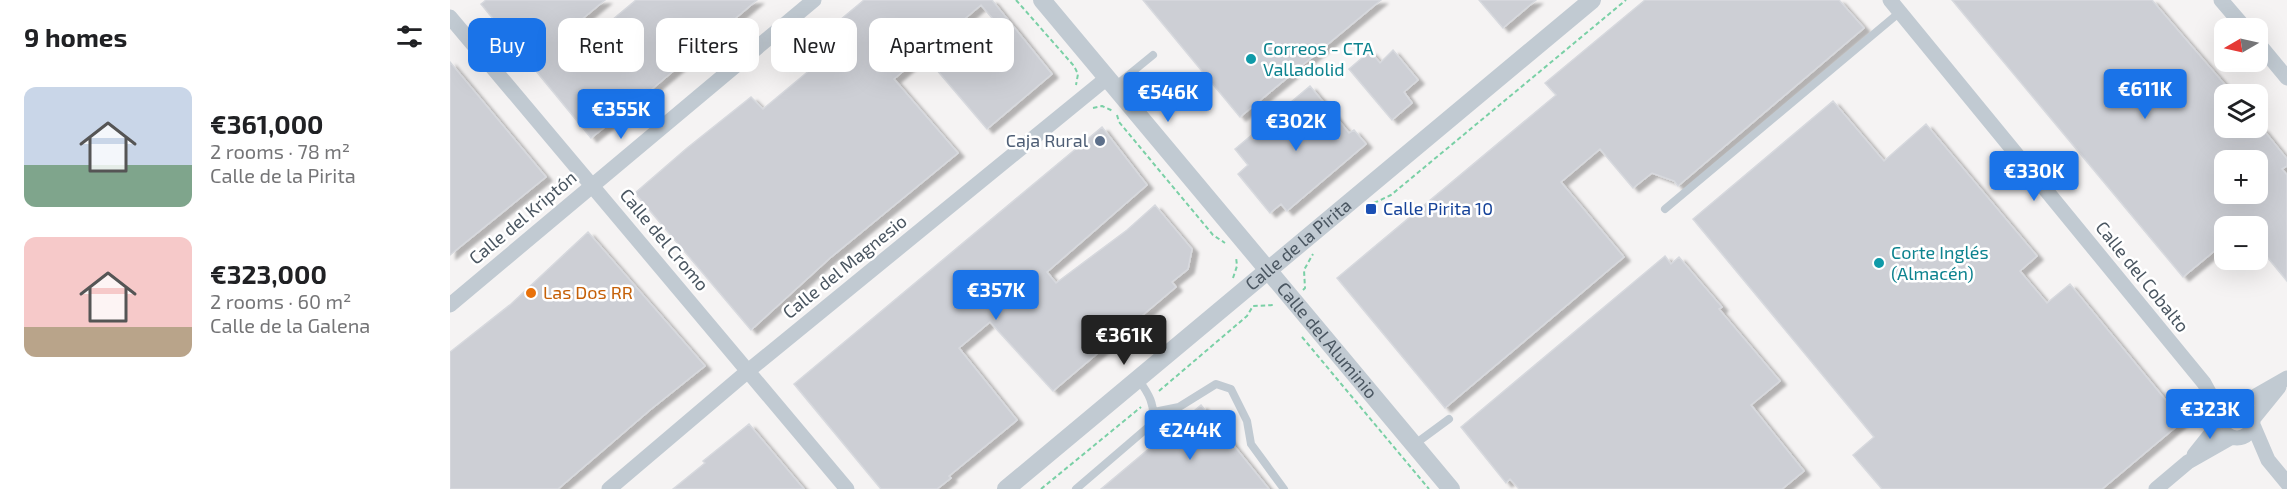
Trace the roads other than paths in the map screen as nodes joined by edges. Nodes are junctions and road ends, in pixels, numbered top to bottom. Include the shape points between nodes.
1 (814, 0) edge
2 (1042, 0) edge
3 (1592, 0) edge
4 (1890, 0) edge
5 (2221, 0) edge
6 (1900, 12) junction
7 (450, 17) edge
8 (2236, 18) edge
9 (1153, 55) dead end
10 (2268, 55) edge
11 (2287, 78) edge
12 (1111, 82) junction
13 (592, 186) junction
14 (1665, 209) dead end
15 (1266, 270) junction
16 (450, 305) edge
17 (748, 371) junction
18 (1138, 378) junction
19 (2286, 379) edge
20 (1154, 412) junction
21 (2229, 412) junction
22 (1449, 419) dead end
23 (2253, 422) junction
24 (2235, 437) junction
25 (1414, 445) junction
26 (2268, 460) junction
27 (2188, 462) junction
28 (2287, 483) edge
29 (609, 489) edge
30 (847, 489) edge
31 (1006, 489) edge
32 (1076, 489) edge
33 (1284, 489) edge
34 (1451, 489) edge
35 (2156, 489) edge

1 - 13 street, Calle del Kriptón
2 - 12 street, Calle del Aluminio
3 - 15 street, Calle de la Pirita
4 - 6 street, Calle del Cobalto
5 - 8 street
6 - 14 lane
6 - 21 street, Calle del Cobalto
7 - 13 street, Calle del Cromo
9 - 12 lane
10 - 11 street
12 - 15 street, Calle del Aluminio
12 - 17 street, Calle del Magnesio
13 - 16 street, Calle del Kriptón
13 - 17 street, Calle del Cromo
15 - 18 street, Calle de la Pirita
15 - 25 street, Calle del Aluminio
17 - 29 street, Calle del Magnesio
17 - 30 street, Calle del Cromo
18 - 20 lane via 1152,399
18 - 31 street, Calle de la Pirita
19 - 21 street
19 - 23 street
20 - 32 lane via 1153,423
20 - 33 lane via 1179,407 1216,384 1231,389 1247,421 1251,444
21 - 23 street via 2248,410
21 - 24 street via 2224,431
21 - 27 street
22 - 25 lane
23 - 24 street via 2247,434
23 - 26 street
24 - 26 street
24 - 27 street
25 - 34 street, Calle del Aluminio
26 - 28 street
27 - 35 street

